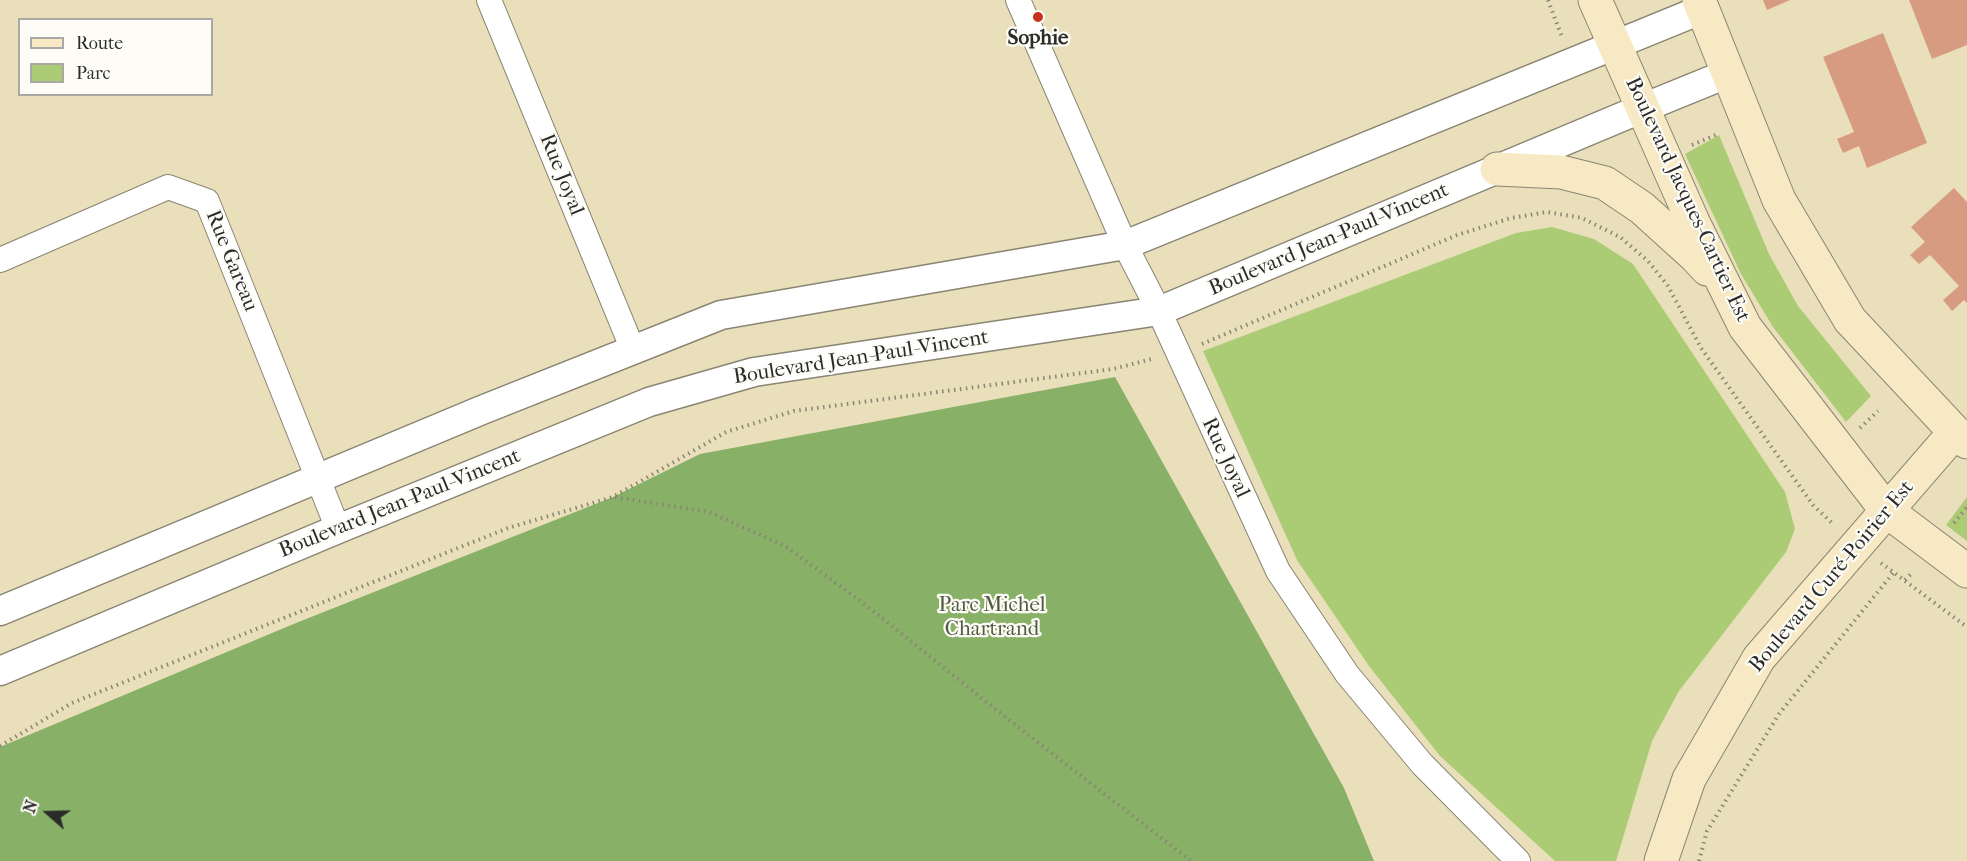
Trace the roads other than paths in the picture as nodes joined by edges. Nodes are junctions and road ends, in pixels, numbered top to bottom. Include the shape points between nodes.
1 (489, 0) edge
2 (1018, 0) edge
3 (1595, 0) edge
4 (1701, 4) edge
5 (1614, 44) junction
6 (1729, 73) junction
7 (1643, 108) junction
8 (1497, 169) junction
9 (1125, 245) junction
10 (0, 260) edge
11 (1728, 293) junction
12 (1159, 311) junction
13 (633, 350) junction
14 (1961, 437) edge
15 (318, 479) junction
16 (1887, 511) junction
17 (338, 529) junction
18 (1967, 571) edge
19 (1, 606) edge
20 (0, 671) edge
21 (1518, 861) edge
22 (1661, 861) edge

1 - 13 street, Rue Joyal
2 - 9 street, Rue Joyal
3 - 5 main road, Boulevard Jacques-Cartier Est
4 - 5 street
4 - 6 main road
5 - 7 main road, Boulevard Jacques-Cartier Est
5 - 9 street
6 - 7 street, Boulevard Jean-Paul-Vincent
6 - 14 main road via 1779,200 1850,320
7 - 8 street, Boulevard Jean-Paul-Vincent
7 - 11 main road, Boulevard Jacques-Cartier Est
8 - 11 main road via 1561,172 1605,183 1642,208 1695,256
8 - 12 street, Boulevard Jean-Paul-Vincent
9 - 12 street, Rue Joyal
9 - 13 street via 721,315
10 - 15 street, Rue Gareau via 168,187 207,201
11 - 16 main road, Boulevard Jacques-Cartier Est via 1745,327
12 - 17 street, Boulevard Jean-Paul-Vincent via 754,372 649,402
12 - 21 street, Rue Joyal via 1278,571 1341,665 1422,764
13 - 15 street
14 - 16 main road, Boulevard Curé-Poirier Est
15 - 17 street, Rue Gareau
15 - 19 street
16 - 18 main road, Boulevard Jacques-Cartier Est
16 - 22 main road, Boulevard Curé-Poirier Est via 1759,658 1689,779
17 - 20 street, Boulevard Jean-Paul-Vincent

